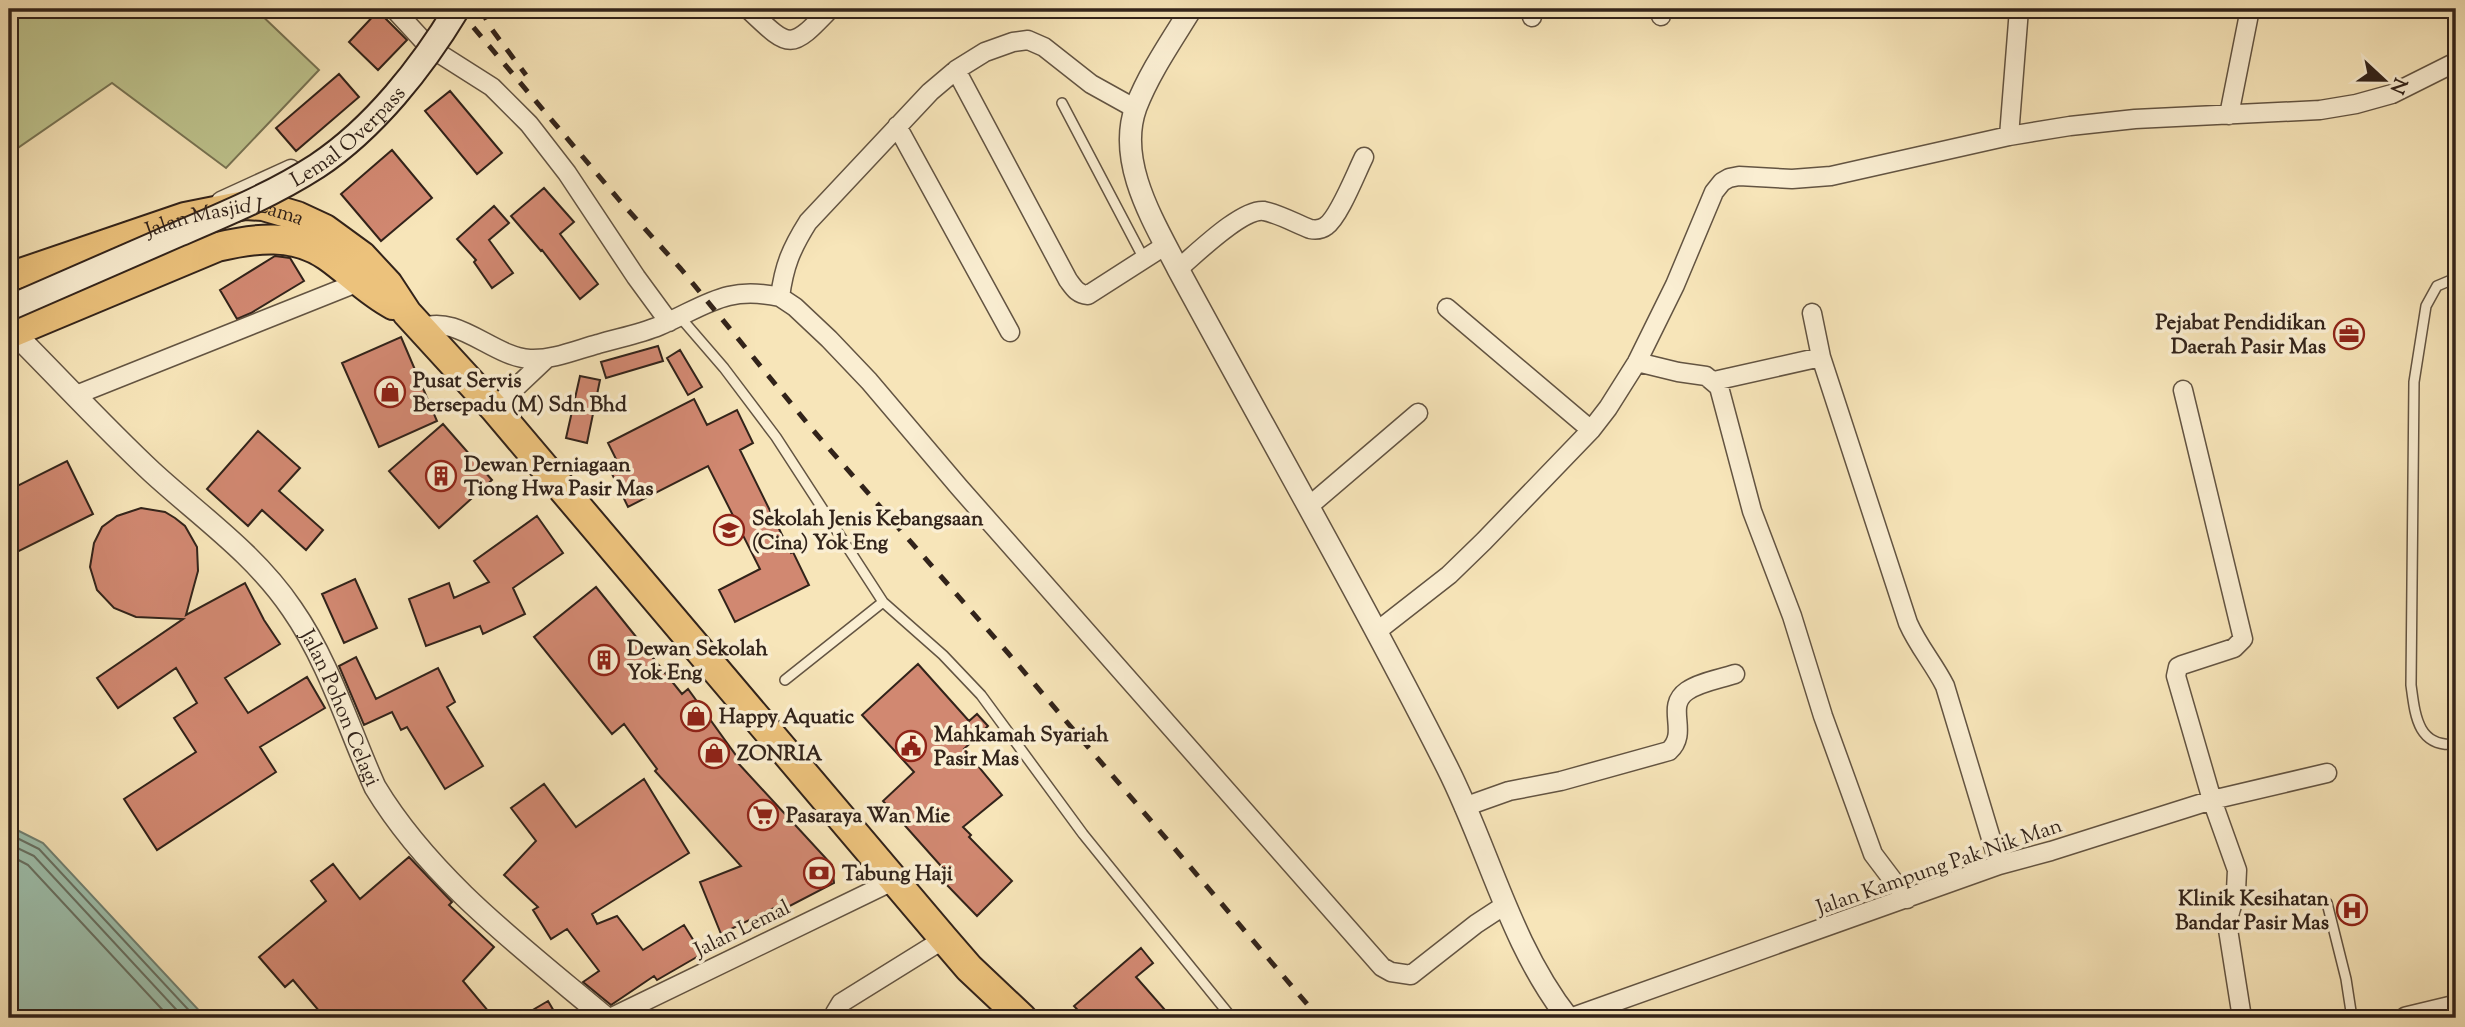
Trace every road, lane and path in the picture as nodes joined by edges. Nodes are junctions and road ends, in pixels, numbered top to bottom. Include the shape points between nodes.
1 (394, 9) edge
2 (457, 9) edge
3 (748, 9) edge
4 (830, 9) edge
5 (1191, 9) edge
6 (2019, 9) edge
7 (2250, 9) edge
8 (429, 47) junction
9 (2456, 62) edge
10 (956, 70) junction
11 (1062, 103) dead end
12 (1136, 109) junction
13 (2229, 115) junction
14 (897, 126) junction
15 (2009, 136) junction
16 (1364, 157) dead end
17 (292, 169) junction
18 (297, 216) junction
19 (185, 217) junction
20 (1166, 245) junction
21 (1144, 259) junction
22 (1178, 269) junction
23 (9, 277) edge
24 (2456, 278) edge
25 (359, 282) junction
26 (780, 297) junction
27 (1447, 308) dead end
28 (1812, 313) dead end
29 (674, 319) junction
30 (414, 321) junction
31 (10, 325) edge
32 (1010, 332) dead end
33 (1821, 357) junction
34 (547, 358) junction
35 (1637, 362) junction
36 (1714, 381) junction
37 (2183, 390) dead end
38 (76, 395) junction
39 (494, 408) junction
40 (1418, 413) dead end
41 (1591, 430) junction
42 (1308, 507) junction
43 (883, 602) junction
44 (1376, 632) junction
45 (1735, 674) dead end
46 (785, 680) dead end
47 (2456, 744) edge
48 (2328, 773) dead end
49 (2212, 800) junction
50 (1464, 807) junction
51 (1999, 865) junction
52 (895, 880) junction
53 (1907, 899) junction
54 (2327, 904) dead end
55 (1505, 905) junction
56 (944, 939) junction
57 (969, 968) junction
58 (2456, 1006) edge
59 (608, 1018) edge
60 (836, 1018) edge
61 (1002, 1018) edge
62 (1022, 1018) edge
63 (1232, 1018) edge
64 (1569, 1018) edge
65 (2242, 1018) edge
66 (2353, 1018) edge
67 (2406, 1018) edge

1 - 8 street
2 - 31 main road, Lemal Overpass, bridge via 410,78 319,164 256,201
3 - 4 street via 778,35 794,40
5 - 12 street
6 - 15 street
7 - 13 street
8 - 17 street via 376,107
8 - 29 street via 492,87 529,124 636,277
9 - 13 street via 2392,94 2356,104
10 - 12 street via 985,52 1028,40
10 - 14 street
10 - 21 street via 1076,291 1088,295
11 - 21 lane
12 - 20 street via 1131,147 1136,176
13 - 15 street via 2136,119
14 - 26 street via 808,222 784,266
14 - 32 street
15 - 35 street via 1831,176 1739,176 1721,182
16 - 22 street via 1326,226 1310,229 1270,213 1252,213
17 - 18 street via 284,193
17 - 19 street
18 - 19 highway, Jalan Masjid Lama via 254,205
18 - 30 highway, Jalan Masjid Lama via 325,229 362,256
19 - 23 highway, Jalan Masjid Lama
20 - 21 street
20 - 22 street
22 - 42 street
24 - 47 lane via 2437,286 2426,306 2414,382 2410,685 2421,731 2432,741
25 - 30 highway, Jalan Masjid Lama
25 - 31 highway, Jalan Masjid Lama via 302,243 244,241
25 - 38 street
26 - 29 street via 738,293
26 - 55 street via 869,381 1382,967 1411,975
27 - 41 street
28 - 33 street
29 - 34 street
29 - 43 lane via 724,368 776,437
30 - 34 street via 470,334 503,353
30 - 39 highway, Jalan Masjid Lama
31 - 38 street, Jalan Pohon Celagi
33 - 36 street
33 - 51 street via 1908,623 1936,667 1955,715
34 - 39 street
35 - 36 street
35 - 41 street
36 - 53 street via 1752,511 1873,854
37 - 49 street via 2243,639 2234,648 2182,665 2176,676
38 - 59 street, Jalan Pohon Celagi via 280,592 322,661 375,787 418,845 486,915
39 - 52 highway, Jalan Masjid Lama
40 - 42 street
41 - 44 street via 1458,566
42 - 44 street
43 - 46 lane
43 - 63 lane via 981,695 1083,834
44 - 50 street
45 - 50 street via 1696,686 1681,697 1676,713 1677,741 1669,751 1509,791
48 - 49 street, Jalan Kampung Pak Nik Man
49 - 51 street, Jalan Kampung Pak Nik Man
49 - 65 street via 2237,870 2227,923
50 - 55 street
51 - 53 street, Jalan Kampung Pak Nik Man
52 - 56 highway, Jalan Masjid Lama
52 - 59 street, Jalan Lemal
53 - 64 street, Jalan Kampung Pak Nik Man
54 - 66 lane
55 - 64 street via 1538,974
56 - 57 highway, Jalan Masjid Lama
56 - 60 street via 841,1003
57 - 61 highway, Jalan Masjid Lama
57 - 62 highway, Jalan Masjid Lama
58 - 67 street

